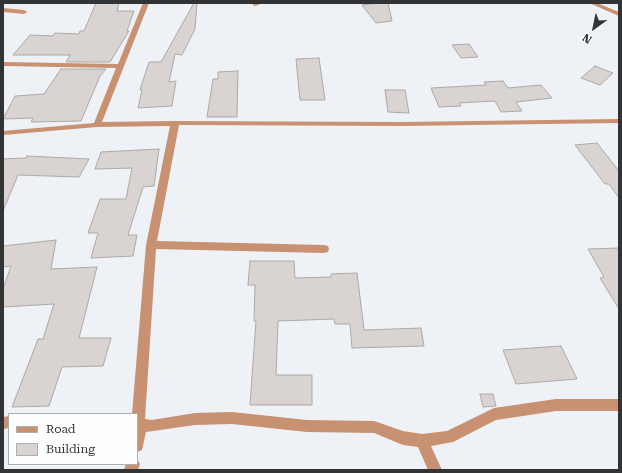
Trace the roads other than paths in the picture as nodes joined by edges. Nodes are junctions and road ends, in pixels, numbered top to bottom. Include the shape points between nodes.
1 (146, 3) edge
2 (592, 3) edge
3 (3, 10) edge
4 (24, 12) dead end
5 (619, 14) edge
6 (3, 64) edge
7 (122, 66) junction
8 (619, 121) edge
9 (175, 123) junction
10 (97, 125) junction
11 (3, 133) edge
12 (151, 245) junction
13 (324, 249) dead end
14 (619, 405) edge
15 (138, 413) edge
16 (138, 425) edge
17 (138, 428) edge
18 (138, 440) edge
19 (422, 441) junction
20 (435, 470) edge

1 - 7 street
2 - 5 street
3 - 4 street
6 - 7 street
7 - 10 street
8 - 9 street via 401,124
9 - 10 street
9 - 12 street
10 - 11 street
12 - 13 street
12 - 15 street
14 - 19 street via 556,406 494,414 448,437
16 - 19 street via 232,418 307,426 374,427 403,438
17 - 18 street
19 - 20 street

